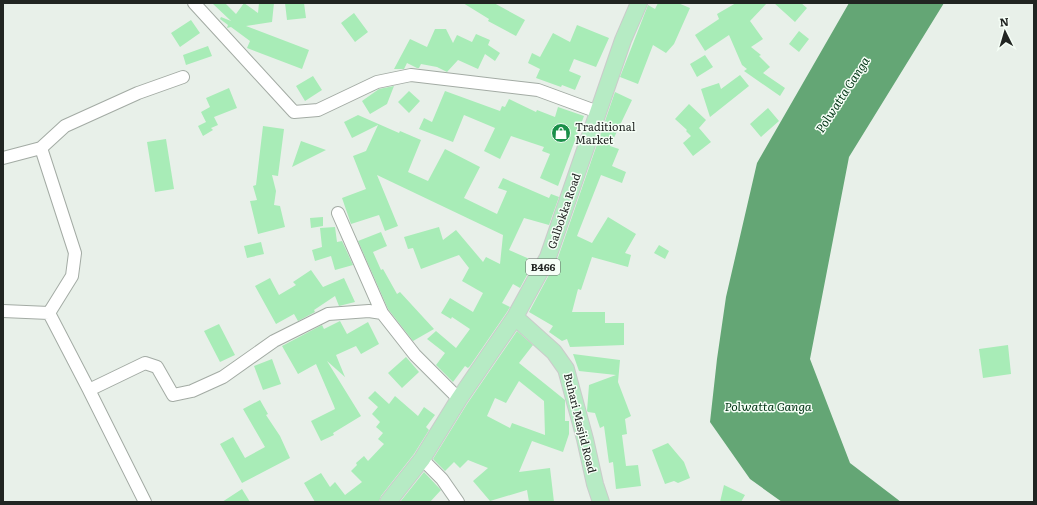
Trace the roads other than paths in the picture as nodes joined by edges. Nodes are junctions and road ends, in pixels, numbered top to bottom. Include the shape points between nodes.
1 (194, 3) edge
2 (639, 3) edge
3 (183, 77) dead end
4 (598, 112) junction
5 (41, 148) junction
6 (3, 158) edge
7 (338, 212) dead end
8 (3, 311) edge
9 (49, 313) junction
10 (382, 313) junction
11 (515, 316) junction
12 (89, 390) junction
13 (459, 399) junction
14 (422, 459) junction
15 (145, 502) edge
16 (388, 502) edge
17 (458, 502) edge
18 (601, 502) edge

1 - 4 street via 294,112 318,110 377,82 411,75 538,90
2 - 4 main road, Galbokka Road / B466
3 - 5 street via 138,93 65,126
4 - 11 main road, Galbokka Road / B466 via 548,257
5 - 6 street
5 - 9 street via 75,253 72,276
7 - 10 street
8 - 9 street
9 - 12 street
10 - 12 street via 369,311 328,314 274,341 223,377 192,391 173,395 157,367 145,363
10 - 13 street via 415,355
11 - 13 main road, Galbokka Road / B466
11 - 18 main road, Buhari Masjid Road via 554,352 566,369 594,484
12 - 15 street
13 - 14 main road, Galbokka Road / B466
14 - 16 main road, Galbokka Road / B466
14 - 17 street via 442,479

